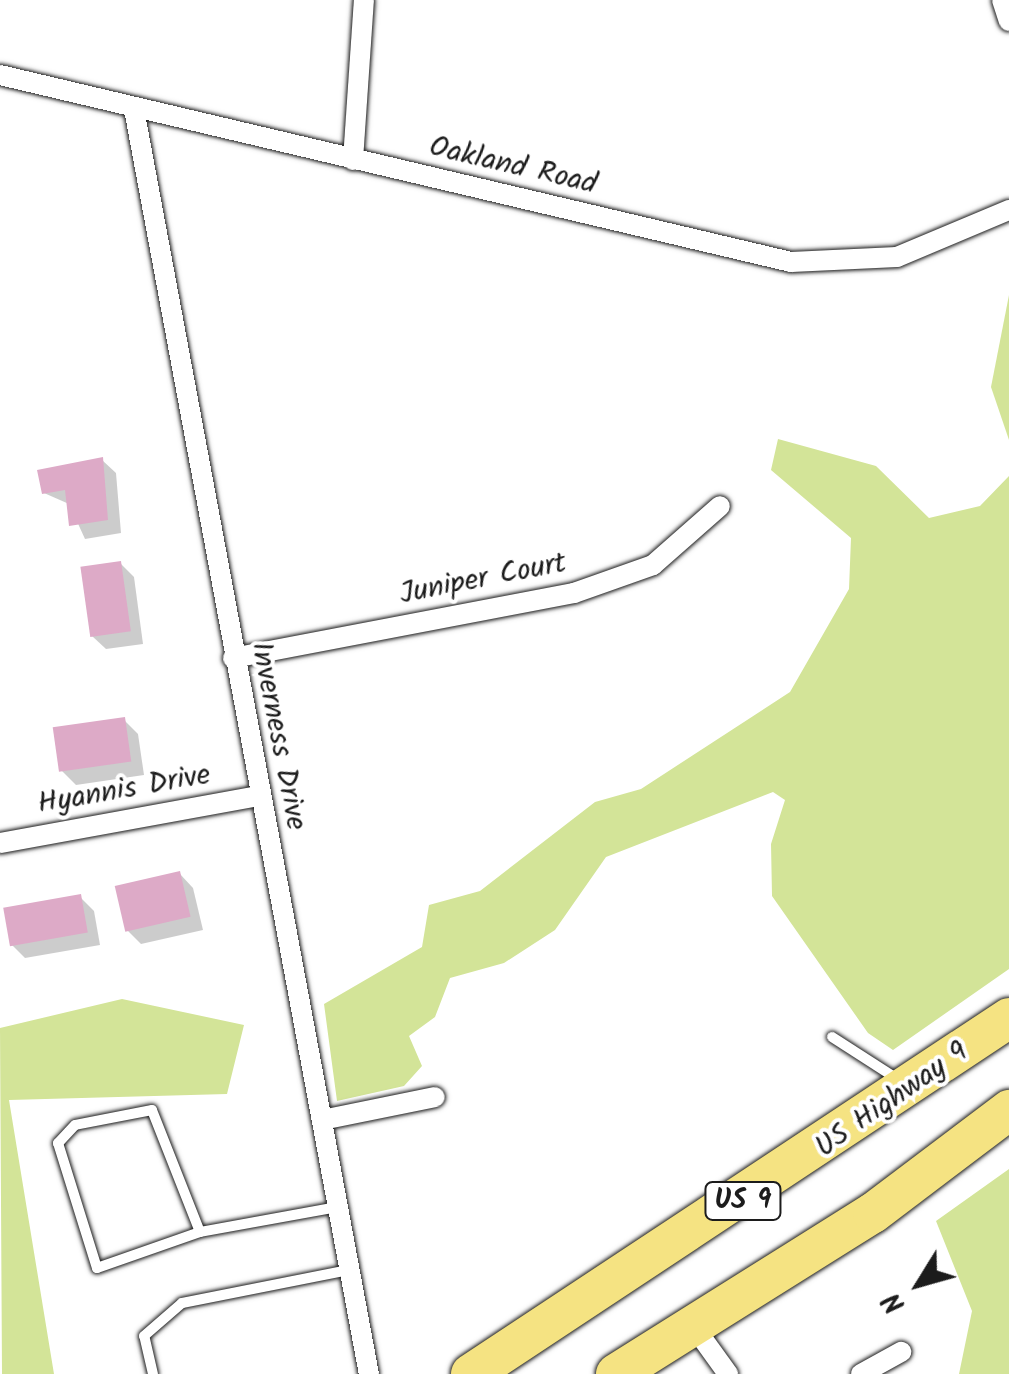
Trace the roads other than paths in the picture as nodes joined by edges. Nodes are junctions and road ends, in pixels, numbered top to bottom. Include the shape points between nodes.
1 (364, 0) edge
2 (1002, 0) edge
3 (1009, 21) edge
4 (0, 76) edge
5 (134, 109) junction
6 (353, 160) junction
7 (1009, 210) edge
8 (720, 506) dead end
9 (233, 658) junction
10 (259, 796) junction
11 (0, 843) edge
12 (1009, 1018) edge
13 (832, 1037) dead end
14 (913, 1088) junction
15 (435, 1097) dead end
16 (1009, 1110) edge
17 (322, 1120) junction
18 (337, 1208) junction
19 (200, 1232) junction
20 (349, 1270) junction
21 (692, 1324) junction
22 (901, 1352) dead end
23 (153, 1374) edge
24 (369, 1374) edge
25 (471, 1374) edge
26 (616, 1374) edge
27 (728, 1374) edge
28 (861, 1374) edge

1 - 6 street
2 - 3 street
4 - 5 street, Oakland Road
5 - 6 street, Oakland Road
5 - 9 street, Inverness Drive
6 - 7 street, Oakland Road via 791,262 897,257
8 - 9 street, Juniper Court via 653,566 574,593
9 - 10 street, Inverness Drive
10 - 11 street, Hyannis Drive
10 - 17 street, Inverness Drive
12 - 14 highway, US Highway 9 / US 9
13 - 14 lane
14 - 25 highway, US Highway 9 / US 9
15 - 17 street
16 - 21 highway, US 9 via 873,1214
17 - 18 street, Inverness Drive
18 - 19 lane
18 - 20 street, Inverness Drive
19 - 19 lane via 97,1268 58,1143 75,1124 152,1110
20 - 23 lane via 182,1303 144,1336
20 - 24 street, Inverness Drive
21 - 26 highway, US 9
21 - 27 street
22 - 28 street

